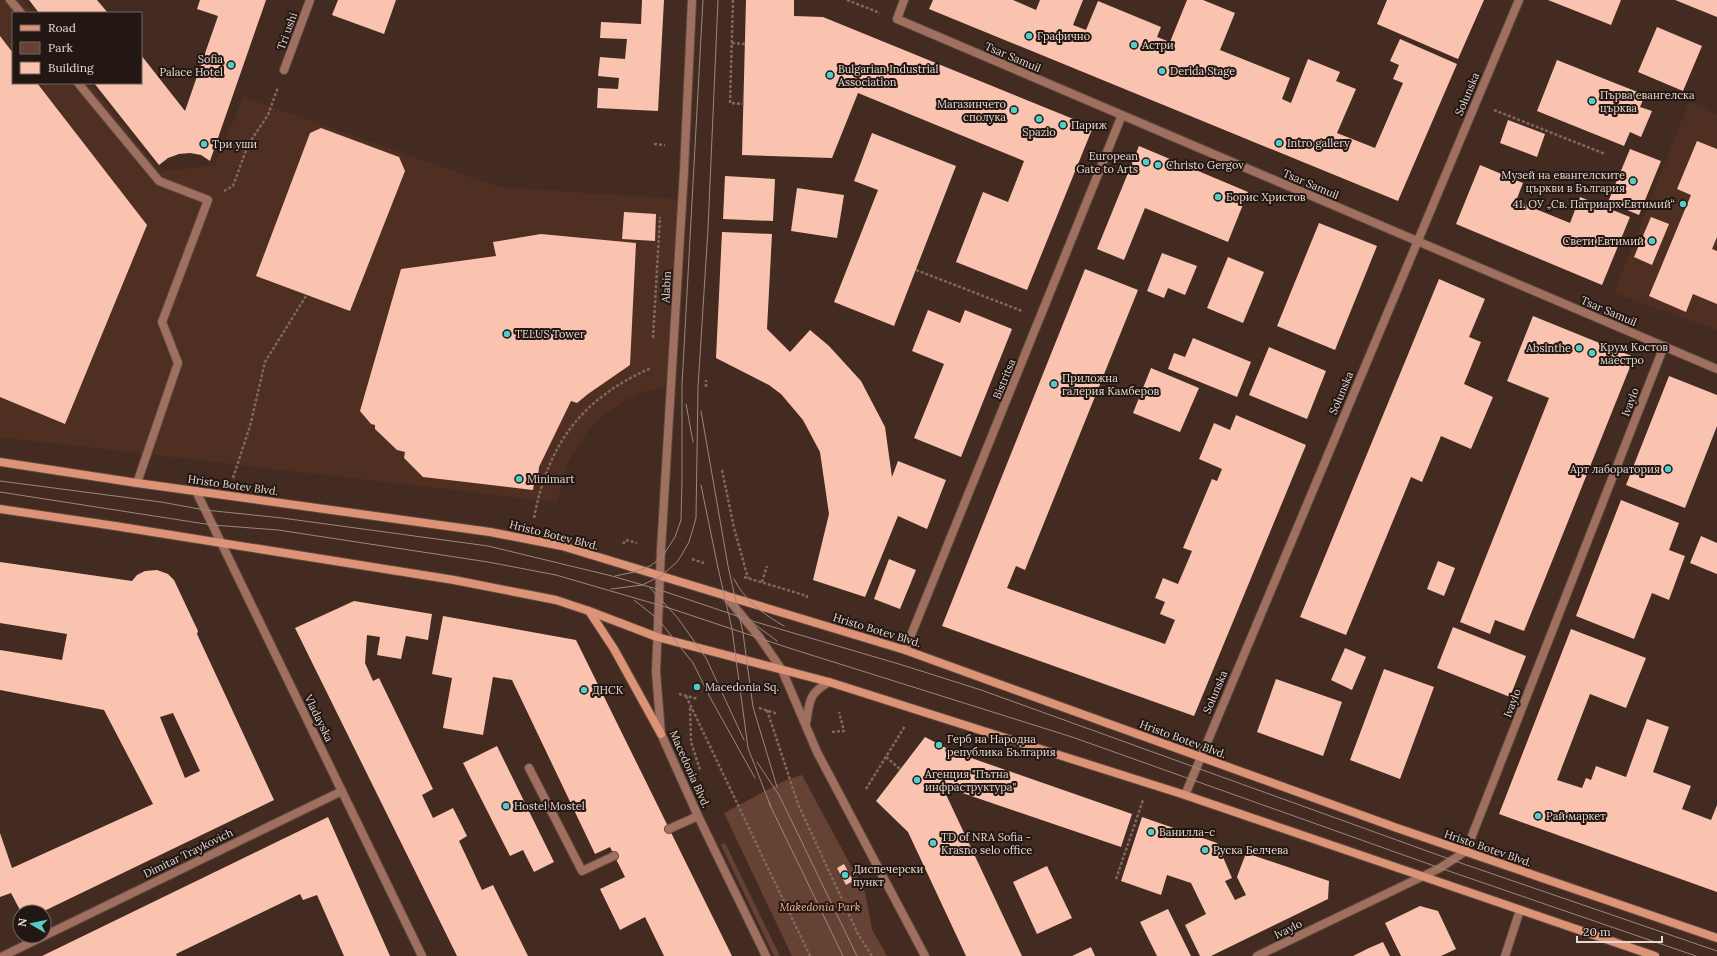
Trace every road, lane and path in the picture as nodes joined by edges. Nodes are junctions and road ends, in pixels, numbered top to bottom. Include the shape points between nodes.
1 (10, 0) edge
2 (310, 0) edge
3 (692, 0) edge
4 (733, 0) edge
5 (847, 0) edge
6 (904, 0) edge
7 (1519, 0) edge
8 (20, 12) edge
9 (897, 19) junction
10 (732, 43) junction
11 (745, 44) dead end
12 (284, 70) joint
13 (79, 84) edge
14 (1475, 103) junction
15 (744, 104) dead end
16 (1122, 115) junction
17 (654, 144) dead end
18 (665, 145) dead end
19 (1605, 154) dead end
20 (233, 186) dead end
21 (660, 216) dead end
22 (1417, 241) junction
23 (916, 270) dead end
24 (306, 296) dead end
25 (1041, 319) junction
26 (653, 338) dead end
27 (1664, 346) junction
28 (651, 368) dead end
29 (1717, 369) edge
30 (706, 380) dead end
31 (706, 387) dead end
32 (0, 462) edge
33 (722, 470) dead end
34 (137, 483) junction
35 (196, 491) junction
36 (228, 495) junction
37 (0, 509) edge
38 (534, 518) dead end
39 (626, 540) dead end
40 (221, 543) junction
41 (637, 543) dead end
42 (692, 559) dead end
43 (704, 563) dead end
44 (767, 566) dead end
45 (661, 576) junction
46 (744, 577) dead end
47 (748, 578) junction
48 (762, 582) junction
49 (725, 595) junction
50 (807, 596) dead end
51 (590, 610) junction
52 (657, 637) junction
53 (905, 650) junction
54 (782, 670) junction
55 (829, 682) junction
56 (679, 694) dead end
57 (686, 696) junction
58 (698, 699) dead end
59 (759, 708) dead end
60 (767, 710) junction
61 (839, 712) dead end
62 (778, 714) dead end
63 (806, 723) junction
64 (905, 726) dead end
65 (832, 732) dead end
66 (661, 734) junction
67 (886, 757) junction
68 (1200, 757) junction
69 (529, 768) dead end
70 (900, 768) dead end
71 (866, 789) dead end
72 (342, 791) junction
73 (1185, 795) junction
74 (1143, 800) dead end
75 (698, 816) junction
76 (669, 829) dead end
77 (1466, 852) junction
78 (614, 856) dead end
79 (1422, 876) junction
80 (1116, 879) dead end
81 (1520, 910) junction
82 (52, 932) edge
83 (1717, 938) edge
84 (28, 944) edge
85 (3, 956) edge
86 (422, 956) edge
87 (766, 956) edge
88 (810, 956) edge
89 (872, 956) edge
90 (925, 956) edge
91 (1257, 956) edge
92 (1505, 956) edge
93 (1655, 956) edge

1 - 8 street
2 - 12 street, Tri ushi
3 - 45 street, Alabin
4 - 10 path
5 - 9 path
6 - 9 street
7 - 14 street, Solunska
9 - 16 street, Tsar Samuil
10 - 11 path
10 - 15 path via 730,103
12 - 20 path via 268,116 248,145
13 - 34 street via 159,181 208,200 162,322 178,363
14 - 19 path
14 - 22 street, Solunska
16 - 22 street, Tsar Samuil
16 - 25 street, Bistritsa
17 - 18 path
21 - 26 path
22 - 27 street, Tsar Samuil
22 - 68 street, Solunska
23 - 25 path
24 - 36 path via 265,362 250,426
25 - 53 street, Bistritsa
27 - 29 street, Tsar Samuil
27 - 77 street, Ivaylo
28 - 38 path via 611,389 578,419 561,441 548,465 539,491
30 - 31 path
32 - 34 main road, Hristo Botev Blvd.
33 - 47 path
34 - 35 main road, Hristo Botev Blvd.
35 - 36 main road, Hristo Botev Blvd.
35 - 40 street, Vladayska
36 - 45 main road, Hristo Botev Blvd. via 490,532 562,546
37 - 40 main road
39 - 41 path
40 - 51 main road via 454,580 556,600
40 - 72 street, Vladayska
42 - 43 path
44 - 48 path
45 - 49 main road, Hristo Botev Blvd.
45 - 52 street, Macedonia Blvd.
46 - 47 path
47 - 48 path
48 - 50 path
49 - 53 main road, Hristo Botev Blvd.
49 - 54 street
51 - 52 main road
51 - 66 main road
52 - 54 main road
52 - 66 street, Macedonia Blvd. via 656,672
53 - 68 main road, Hristo Botev Blvd.
54 - 55 main road
54 - 63 street
55 - 63 street via 812,695
55 - 73 main road
56 - 57 path
57 - 58 path
57 - 88 path
59 - 60 path
60 - 62 path
60 - 89 path via 798,804 858,934
61 - 65 path via 844,731
63 - 90 street via 817,752
64 - 67 path
66 - 75 street, Macedonia Blvd.
67 - 70 path
67 - 71 path
68 - 73 street, Solunska
68 - 77 main road, Hristo Botev Blvd.
69 - 78 street via 582,871
72 - 82 street, Dimitar Traykovich
72 - 86 street, Vladayska
73 - 79 main road
74 - 80 path
75 - 76 street
75 - 87 street, Macedonia Blvd.
77 - 79 street, Ivaylo
77 - 83 main road, Hristo Botev Blvd.
79 - 81 main road
79 - 91 street, Ivaylo
81 - 92 street
81 - 93 main road
84 - 85 street, Dimitar Traykovich

